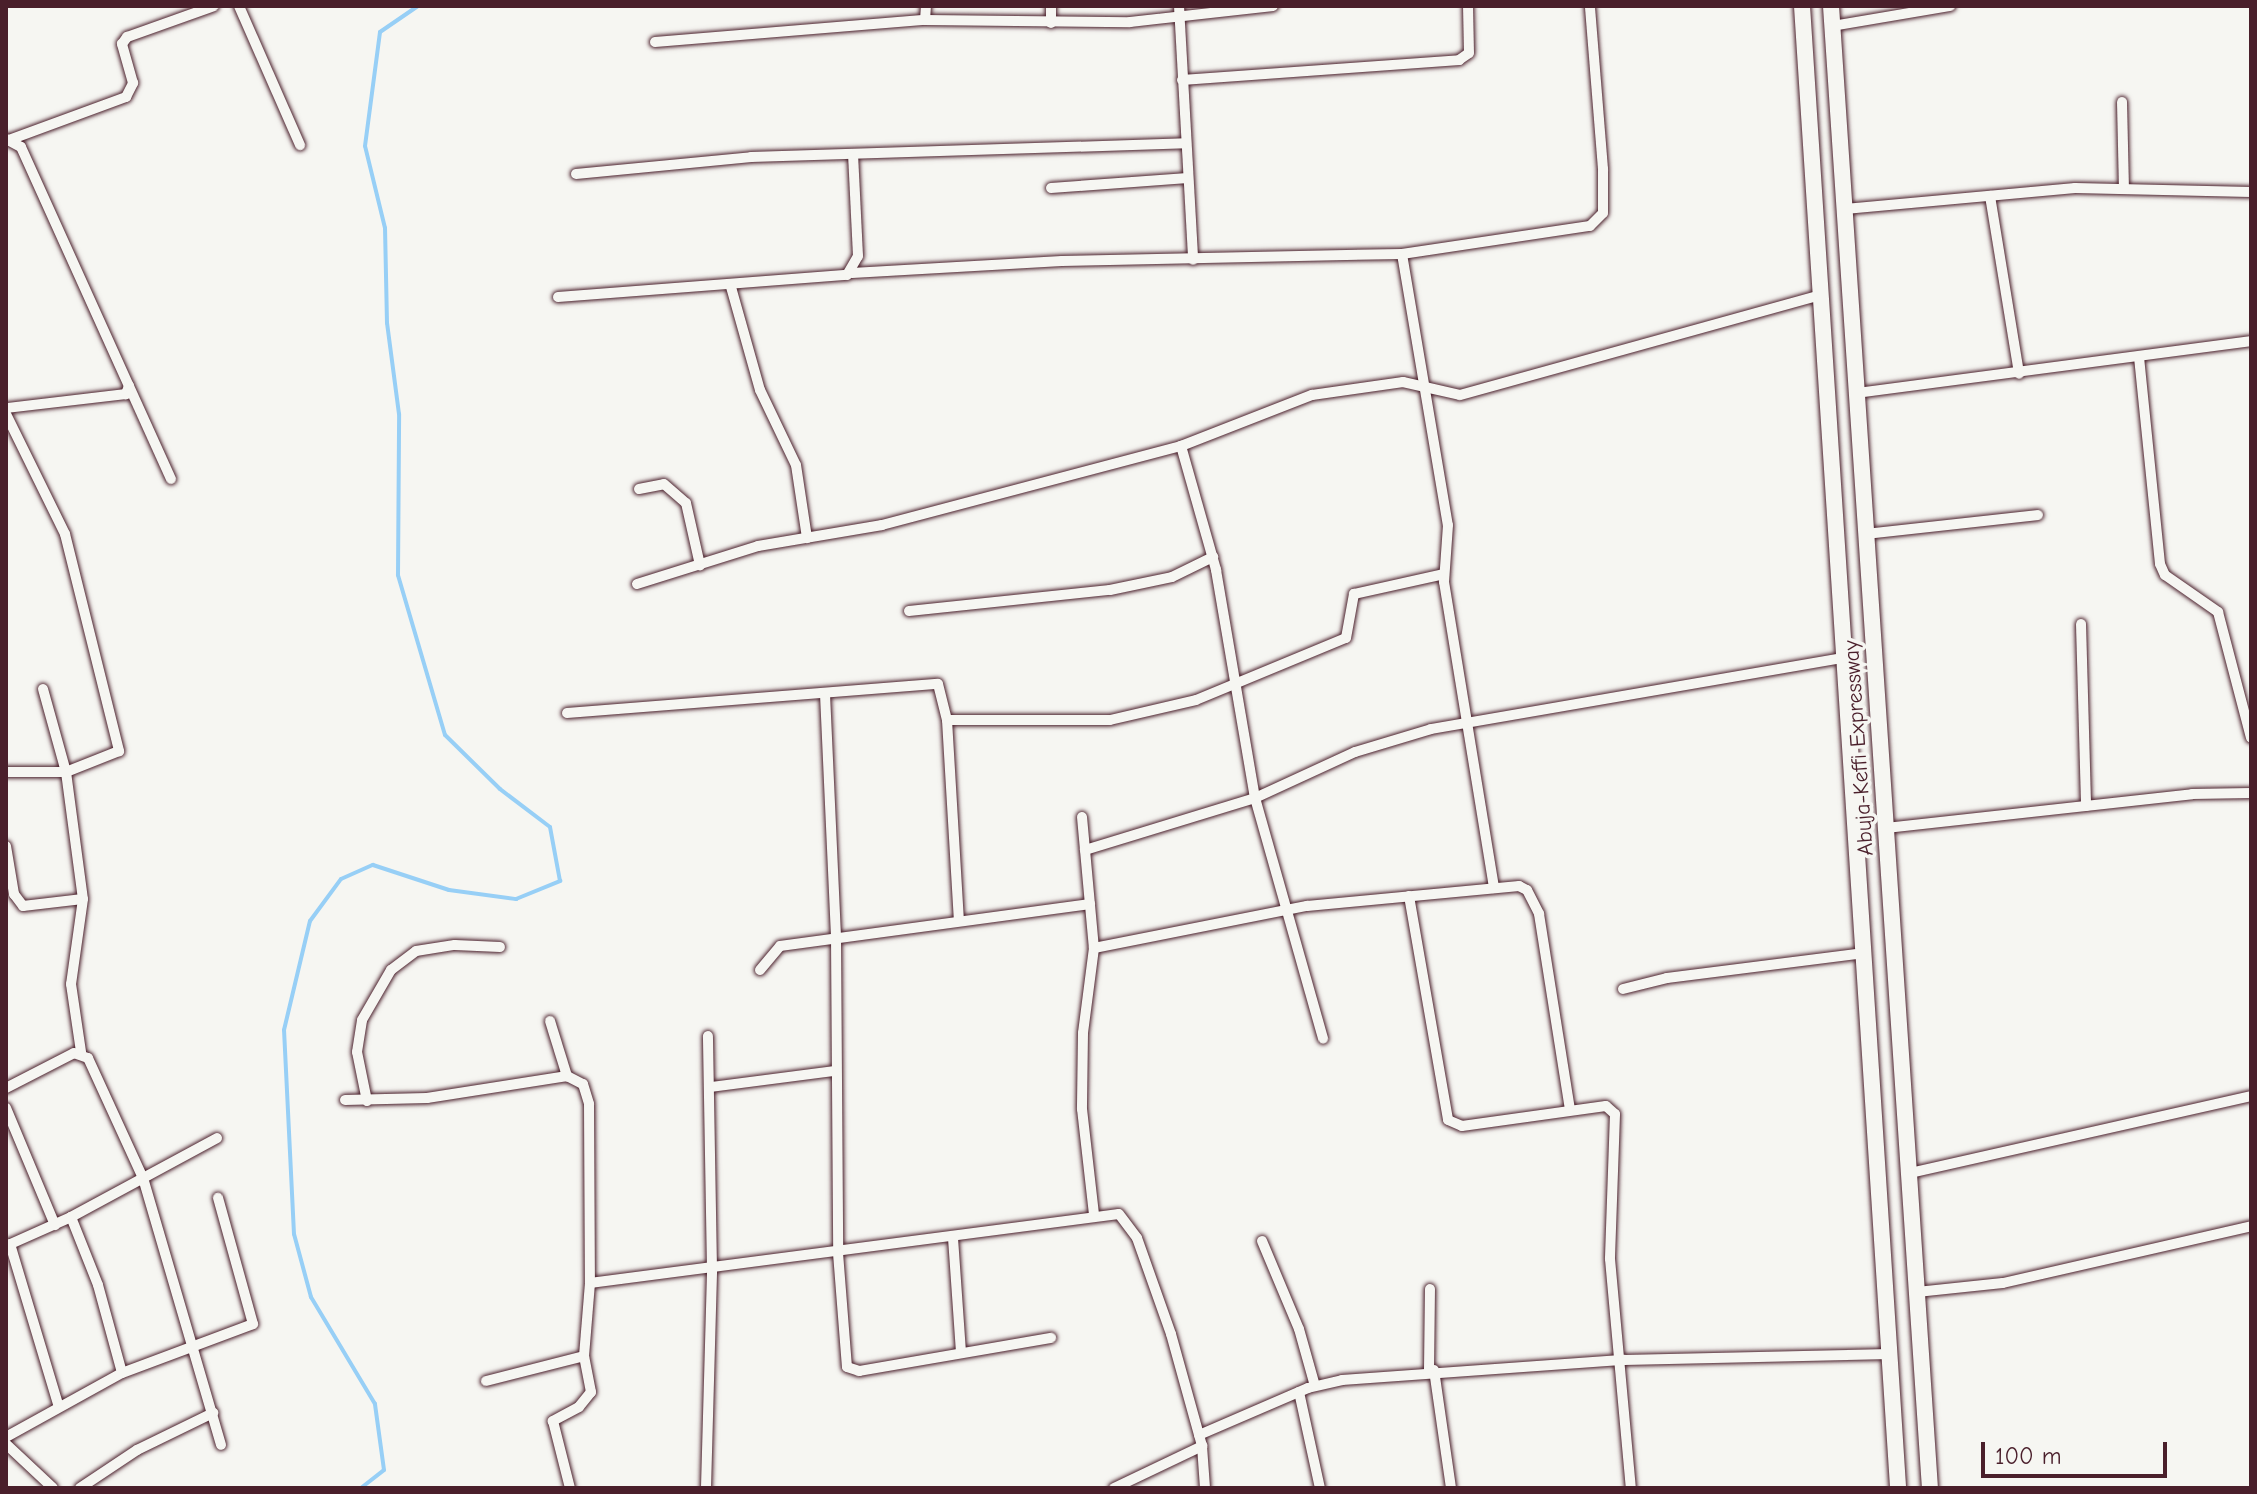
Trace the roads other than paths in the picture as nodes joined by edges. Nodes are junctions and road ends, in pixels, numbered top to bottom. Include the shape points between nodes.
1 (214, 6) edge
2 (239, 6) edge
3 (926, 6) edge
4 (1051, 6) edge
5 (1273, 6) edge
6 (1468, 6) edge
7 (1590, 6) edge
8 (1802, 6) edge
9 (1831, 6) edge
10 (1950, 6) edge
11 (1179, 11) edge
12 (925, 20) junction
13 (1051, 23) junction
14 (1832, 26) junction
15 (655, 42) dead end
16 (1182, 80) junction
17 (2122, 102) dead end
18 (8, 140) edge
19 (1186, 143) junction
20 (300, 145) dead end
21 (853, 154) junction
22 (576, 174) dead end
23 (1188, 178) junction
24 (1051, 188) dead end
25 (2124, 189) junction
26 (2251, 192) edge
27 (1990, 196) junction
28 (1845, 209) junction
29 (1402, 254) junction
30 (1193, 260) junction
31 (852, 273) junction
32 (731, 287) junction
33 (1821, 295) junction
34 (558, 297) dead end
35 (2251, 341) edge
36 (2139, 357) junction
37 (2019, 374) junction
38 (129, 386) junction
39 (1427, 387) junction
40 (1857, 393) junction
41 (6, 408) edge
42 (6, 414) edge
43 (1181, 446) junction
44 (171, 479) dead end
45 (639, 489) dead end
46 (2038, 515) dead end
47 (1866, 534) junction
48 (807, 538) junction
49 (1213, 557) junction
50 (700, 565) junction
51 (1444, 574) junction
52 (637, 584) dead end
53 (909, 611) dead end
54 (2081, 624) dead end
55 (1844, 658) junction
56 (1235, 687) junction
57 (43, 689) dead end
58 (825, 694) junction
59 (567, 713) dead end
60 (947, 720) junction
61 (1470, 722) junction
62 (2251, 738) edge
63 (6, 772) edge
64 (66, 772) junction
65 (2251, 793) edge
66 (1255, 798) junction
67 (2086, 806) junction
68 (1082, 817) dead end
69 (1886, 828) junction
70 (6, 846) edge
71 (1085, 850) junction
72 (1494, 888) junction
73 (1409, 896) junction
74 (83, 899) junction
75 (1090, 904) junction
76 (1285, 910) junction
77 (959, 920) junction
78 (836, 937) junction
79 (500, 947) dead end
80 (1094, 948) junction
81 (1864, 953) junction
82 (760, 970) dead end
83 (1623, 989) dead end
84 (550, 1021) dead end
85 (708, 1036) dead end
86 (1323, 1039) dead end
87 (81, 1052) junction
88 (834, 1071) junction
89 (567, 1076) junction
90 (711, 1087) junction
91 (6, 1088) edge
92 (2251, 1096) edge
93 (345, 1100) dead end
94 (367, 1101) junction
95 (6, 1108) edge
96 (1570, 1109) junction
97 (217, 1138) dead end
98 (1910, 1173) junction
99 (143, 1178) junction
100 (218, 1198) dead end
101 (1094, 1215) junction
102 (71, 1217) junction
103 (55, 1225) junction
104 (2251, 1226) edge
105 (953, 1238) junction
106 (1262, 1241) dead end
107 (8, 1245) edge
108 (838, 1253) junction
109 (712, 1269) junction
110 (590, 1283) junction
111 (1430, 1289) dead end
112 (1917, 1292) junction
113 (1051, 1338) dead end
114 (196, 1346) junction
115 (961, 1353) junction
116 (1890, 1354) junction
117 (584, 1356) junction
118 (1617, 1360) junction
119 (1432, 1370) junction
120 (122, 1373) junction
121 (486, 1381) dead end
122 (1315, 1386) junction
123 (1299, 1392) junction
124 (59, 1407) junction
125 (213, 1413) junction
126 (6, 1437) edge
127 (1201, 1441) junction
128 (6, 1444) edge
129 (221, 1445) dead end
130 (53, 1488) edge
131 (80, 1488) edge
132 (570, 1488) edge
133 (706, 1488) edge
134 (1114, 1488) edge
135 (1205, 1488) edge
136 (1320, 1488) edge
137 (1451, 1488) edge
138 (1631, 1488) edge
139 (1898, 1488) edge
140 (1930, 1488) edge

1 - 18 street via 127,37 122,44 133,83 126,97
2 - 20 street
3 - 12 street
4 - 13 street
5 - 11 street
6 - 16 street via 1469,53 1459,60
7 - 29 street via 1603,169 1600,220 1578,228
8 - 33 highway, Abuja-Keffi Expressway
9 - 14 highway, Abuja-Keffi Expressway
10 - 14 street
11 - 13 street
11 - 16 street
12 - 13 street
12 - 15 street
14 - 28 highway, Abuja-Keffi Expressway
16 - 19 street
17 - 25 street
18 - 38 street via 21,147
19 - 21 street
19 - 23 street
21 - 22 street via 751,157
21 - 31 street via 858,232
23 - 24 street
23 - 30 street
25 - 26 street
25 - 27 street
27 - 28 street
27 - 37 street
28 - 40 highway, Abuja-Keffi Expressway
29 - 30 street
29 - 39 street
30 - 31 street
31 - 32 street
32 - 34 street
32 - 48 street via 760,390 796,465
33 - 39 street via 1460,395
33 - 55 highway, Abuja-Keffi Expressway
35 - 36 street
36 - 37 street
36 - 62 street via 2160,564 2165,575 2218,612
37 - 40 street
38 - 41 street via 126,394
38 - 44 street
39 - 43 street via 1403,382 1312,395
39 - 51 street via 1448,525
40 - 47 highway, Abuja-Keffi Expressway
42 - 64 street via 65,534 81,617 118,742 114,756
43 - 48 street via 882,525
43 - 49 street
45 - 50 street via 664,484 686,503
46 - 47 street
47 - 69 highway, Abuja-Keffi Expressway
48 - 50 street via 758,546
49 - 53 street via 1172,577 1110,590
49 - 56 street
50 - 52 street
51 - 56 street via 1354,594 1346,638
51 - 61 street
54 - 67 street
55 - 61 street
55 - 81 highway, Abuja-Keffi Expressway
56 - 60 street via 1110,720
56 - 66 street
57 - 64 street
58 - 59 street
58 - 60 street via 917,681 938,684
58 - 78 street
60 - 77 street
61 - 66 street via 1371,746
61 - 72 street
63 - 64 street
64 - 74 street
65 - 67 street
66 - 71 street
66 - 76 street
67 - 69 street
68 - 71 street
69 - 98 highway, Abuja-Keffi Expressway
70 - 74 street via 14,894 23,906
71 - 75 street
72 - 73 street
72 - 96 street via 1527,890 1539,914
73 - 76 street
73 - 96 street via 1448,1120 1462,1126
74 - 87 street via 71,984
75 - 77 street
75 - 80 street
76 - 80 street
76 - 86 street
77 - 78 street
78 - 82 street via 780,946
78 - 88 street
79 - 94 street via 455,945 416,951 391,970 362,1020 357,1052
80 - 101 street via 1083,1033 1082,1109
81 - 83 street via 1667,978
81 - 116 highway, Abuja-Keffi Expressway
84 - 89 street
85 - 90 street
87 - 91 street
87 - 99 street
88 - 90 street
88 - 108 street
89 - 94 street via 427,1098
89 - 110 street via 583,1084 589,1104
90 - 109 street
92 - 98 street
93 - 94 street
95 - 103 street
96 - 118 street via 1606,1106 1615,1114 1610,1259
97 - 99 street
98 - 112 highway, Abuja-Keffi Expressway
99 - 102 street
99 - 114 street
100 - 114 street via 253,1324
101 - 105 street
101 - 127 street via 1119,1214 1137,1238
102 - 103 street
102 - 120 street via 98,1285
103 - 107 street
104 - 112 street via 2003,1283
105 - 108 street
105 - 115 street
106 - 122 street via 1299,1329
107 - 124 street
108 - 109 street
108 - 115 street via 847,1367 859,1371
109 - 110 street
109 - 133 street
110 - 117 street
111 - 119 street
112 - 140 highway, Abuja-Keffi Expressway
113 - 115 street
114 - 120 street
114 - 125 street
116 - 118 street
116 - 139 highway, Abuja-Keffi Expressway
117 - 121 street
117 - 132 street via 588,1399 553,1421
118 - 119 street
118 - 138 street
119 - 122 street
119 - 137 street
120 - 124 street
122 - 123 street
123 - 127 street
123 - 136 street
124 - 126 street
125 - 129 street
125 - 131 street via 137,1450
127 - 134 street
127 - 135 street
128 - 130 street

